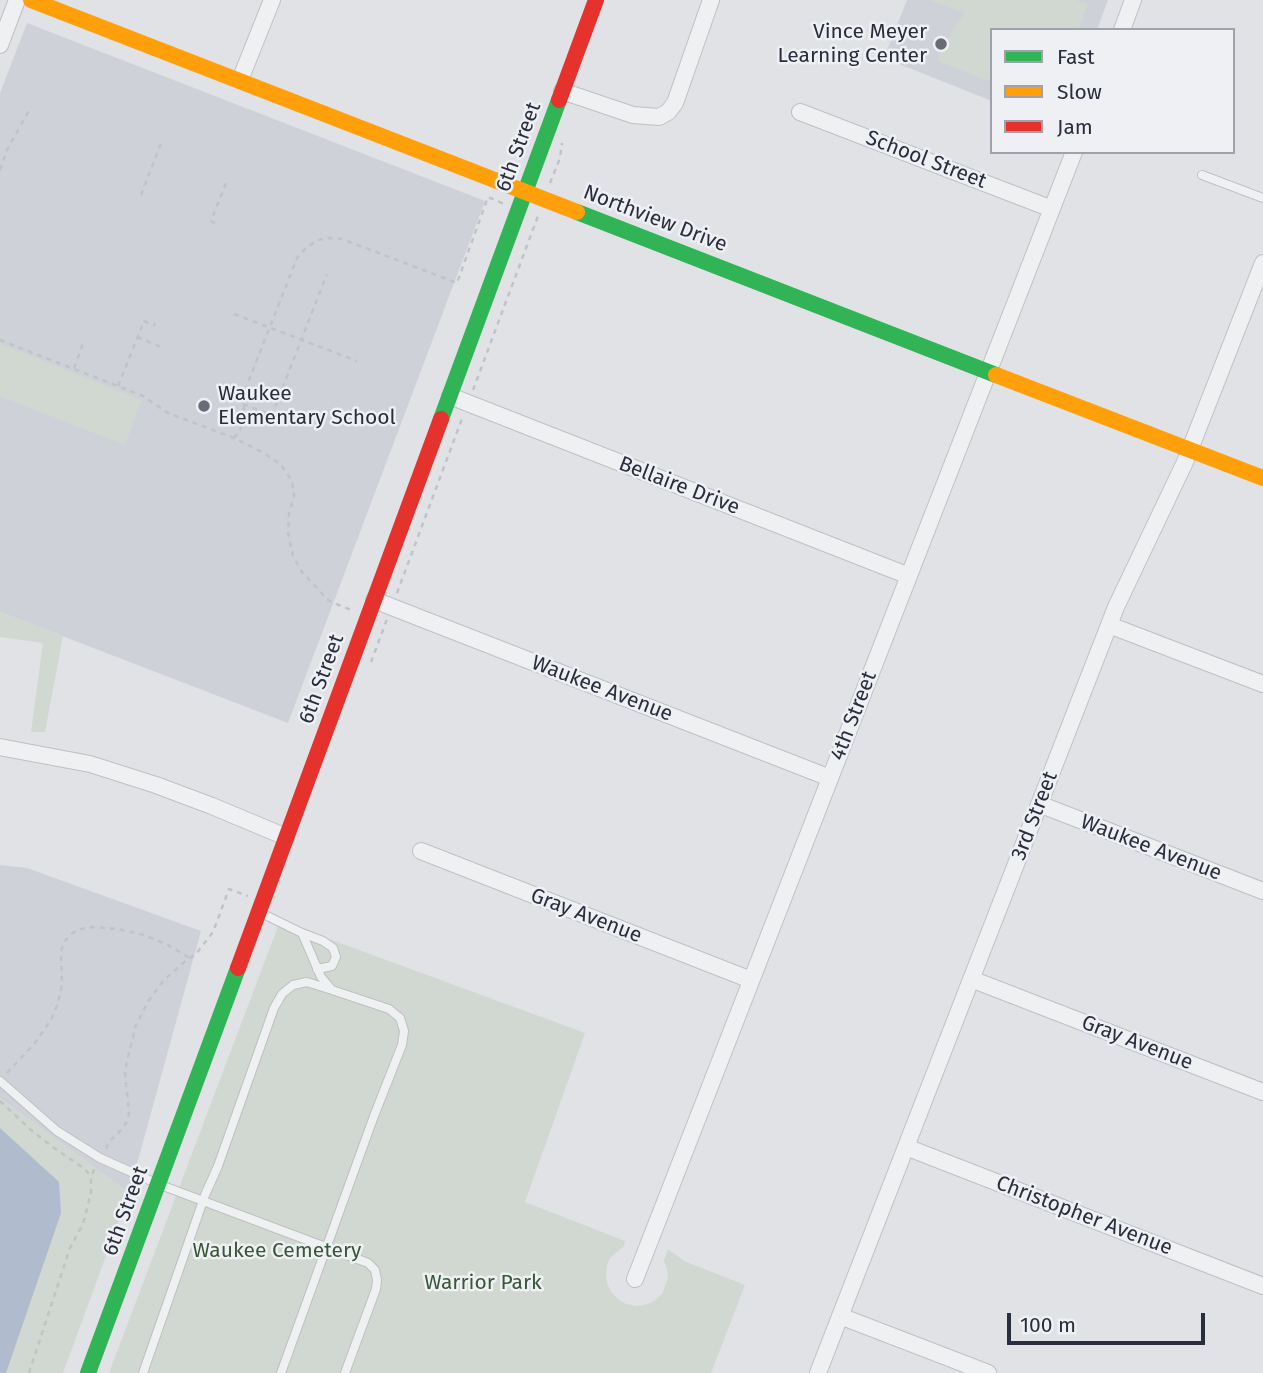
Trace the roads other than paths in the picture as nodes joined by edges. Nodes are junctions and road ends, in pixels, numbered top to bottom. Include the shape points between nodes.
1 (17, 0) edge
2 (31, 0) edge
3 (272, 0) edge
4 (596, 0) edge
5 (711, 0) edge
6 (1133, 0) edge
7 (1123, 28) edge
8 (0, 45) edge
9 (240, 80) junction
10 (562, 91) junction
11 (800, 112) dead end
12 (1073, 154) edge
13 (1202, 175) dead end
14 (525, 191) junction
15 (1263, 198) edge
16 (1052, 209) junction
17 (1263, 263) edge
18 (989, 371) junction
19 (450, 396) junction
20 (1191, 449) junction
21 (1263, 478) edge
22 (909, 576) junction
23 (374, 600) junction
24 (1109, 625) junction
25 (1263, 684) edge
26 (0, 747) edge
27 (830, 778) junction
28 (1039, 804) junction
29 (286, 837) junction
30 (421, 851) dead end
31 (1263, 891) edge
32 (259, 912) junction
33 (302, 933) junction
34 (317, 969) junction
35 (971, 979) junction
36 (751, 980) junction
37 (332, 990) junction
38 (0, 1081) edge
39 (1263, 1092) edge
40 (906, 1147) junction
41 (158, 1184) junction
42 (203, 1201) junction
43 (326, 1247) junction
44 (635, 1279) dead end
45 (1263, 1286) edge
46 (840, 1316) junction
47 (88, 1373) edge
48 (144, 1373) edge
49 (281, 1373) edge
50 (345, 1373) edge
51 (818, 1373) edge
52 (988, 1373) edge

1 - 8 street
2 - 9 main road, Northview Drive
3 - 9 street
4 - 10 main road, 6th Street
5 - 10 street via 668,112 659,117 633,115
6 - 7 street
9 - 14 main road, Northview Drive
10 - 14 main road, 6th Street
11 - 16 street, School Street
12 - 16 street, 4th Street
13 - 15 lane
14 - 18 main road, Northview Drive
14 - 19 main road, 6th Street
16 - 18 street, 4th Street
17 - 20 street, 3rd Street
18 - 20 main road, Northview Drive
18 - 22 street, 4th Street
19 - 22 street, Bellaire Drive
19 - 23 main road, 6th Street
20 - 21 main road, Northview Drive
20 - 24 street, 3rd Street
22 - 27 street, 4th Street
23 - 27 street, Waukee Avenue
23 - 29 main road, 6th Street
24 - 25 street
24 - 28 street, 3rd Street
26 - 29 street via 90,764
27 - 36 street, 4th Street
28 - 31 street, Waukee Avenue
28 - 35 street, 3rd Street
29 - 32 main road, 6th Street
30 - 36 street, Gray Avenue
32 - 33 lane
32 - 41 main road, 6th Street
33 - 34 lane
33 - 34 lane via 333,948 332,966
34 - 37 lane
35 - 39 street, Gray Avenue
35 - 40 street, 3rd Street
36 - 44 street, 4th Street
37 - 42 lane via 307,982 282,994
37 - 43 lane via 389,1009 400,1018 404,1031
38 - 41 lane via 68,1138
40 - 45 street, Christopher Avenue
40 - 46 street, 3rd Street
41 - 42 lane
41 - 47 main road, 6th Street
42 - 43 lane
42 - 48 lane
43 - 49 lane
43 - 50 lane via 368,1264 377,1280
46 - 51 street, 3rd Street
46 - 52 street

